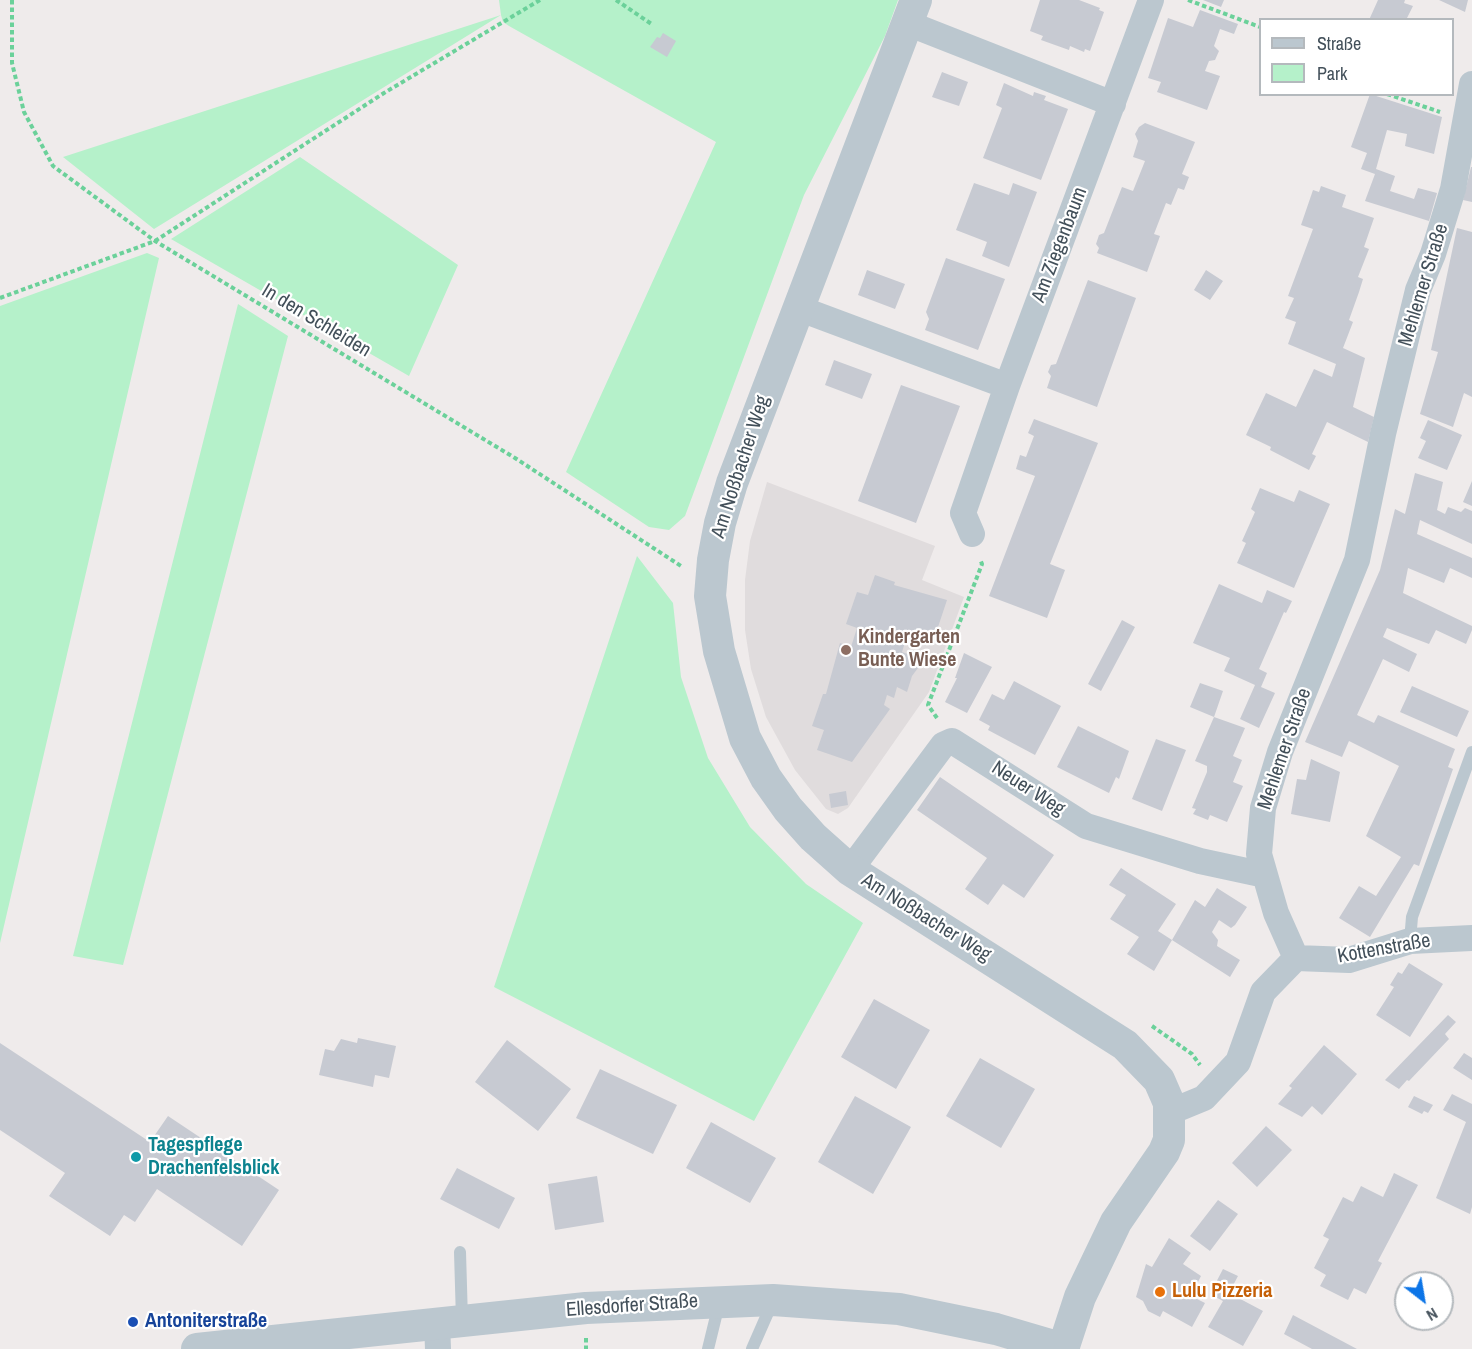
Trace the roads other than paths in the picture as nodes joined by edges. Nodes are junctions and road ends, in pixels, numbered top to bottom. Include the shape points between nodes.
1 (1151, 0) edge
2 (911, 11) edge
3 (1472, 84) edge
4 (1113, 104) junction
5 (798, 308) junction
6 (1006, 386) junction
7 (972, 534) road end
8 (1472, 752) edge
9 (850, 870) junction
10 (1265, 875) junction
11 (1411, 929) junction
12 (1472, 938) edge
13 (1296, 958) junction
14 (1170, 1112) junction
15 (460, 1252) dead end
16 (720, 1300) junction
17 (773, 1300) junction
18 (445, 1330) edge
19 (197, 1349) edge
20 (708, 1349) edge
21 (752, 1349) edge
22 (1064, 1349) edge

1 - 4 street, Am Ziegenbaum
2 - 4 street
2 - 5 street, Am Noßbacher Weg
3 - 10 street, Mehlemer Straße via 1453,189 1434,254 1418,290 1357,560 1280,752 1263,808 1259,854
4 - 6 street, Am Ziegenbaum
5 - 6 street
5 - 9 street, Am Noßbacher Weg via 720,523 710,597 719,651 745,738 788,809
6 - 7 street, Am Ziegenbaum via 963,513
8 - 11 lane, Kottenstraße
9 - 10 street, Neuer Weg via 943,745 952,741 1086,826 1200,861
9 - 14 street, Am Noßbacher Weg via 1125,1045 1160,1080
10 - 13 street, Mehlemer Straße
11 - 12 street, Kottenstraße
11 - 13 street, Kottenstraße via 1349,960
13 - 14 street via 1263,992 1238,1062 1204,1098
14 - 22 street via 1169,1140 1164,1152 1116,1222 1080,1297
15 - 18 lane
16 - 17 street, Ellesdorfer Straße
16 - 18 street, Ellesdorfer Straße via 586,1308
16 - 20 lane
17 - 21 lane
17 - 22 street, Ellesdorfer Straße via 899,1309 996,1329
18 - 19 street, Ellesdorfer Straße

